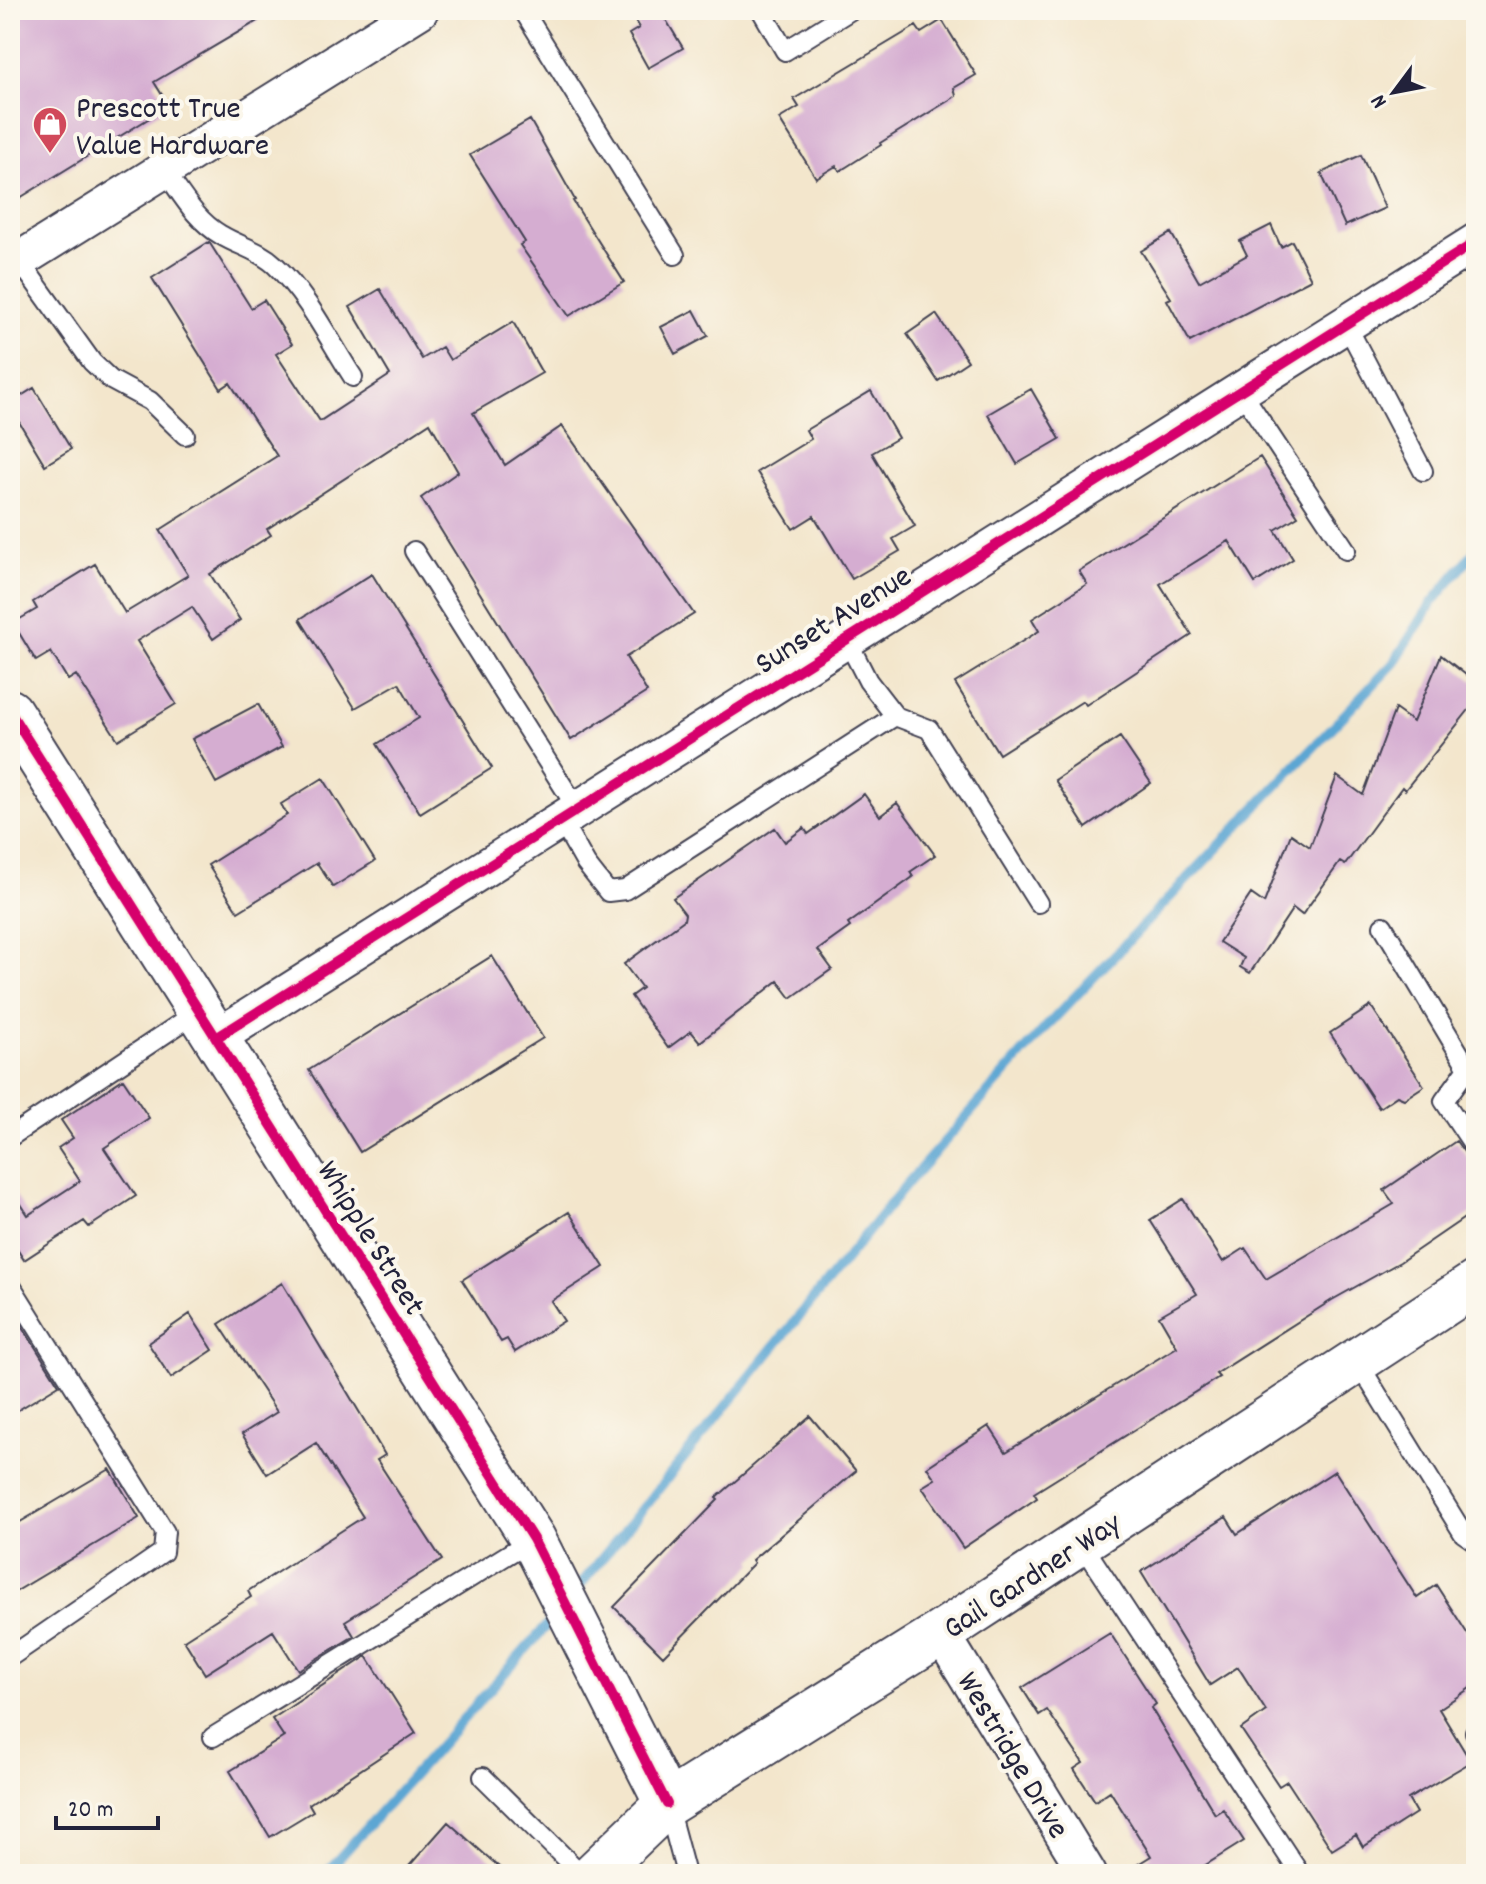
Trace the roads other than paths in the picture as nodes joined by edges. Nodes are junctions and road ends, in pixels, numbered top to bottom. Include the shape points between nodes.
1 (420, 10) edge
2 (523, 10) edge
3 (761, 10) edge
4 (851, 10) edge
5 (164, 170) junction
6 (1476, 242) edge
7 (675, 255) dead end
8 (15, 263) edge
9 (1346, 324) junction
10 (353, 377) dead end
11 (1241, 391) junction
12 (185, 435) dead end
13 (1423, 471) dead end
14 (1346, 550) dead end
15 (414, 551) dead end
16 (847, 640) junction
17 (10, 712) edge
18 (895, 716) junction
19 (570, 815) junction
20 (1038, 903) dead end
21 (1383, 926) dead end
22 (208, 1024) junction
23 (10, 1137) edge
24 (1476, 1149) edge
25 (1476, 1283) edge
26 (10, 1284) edge
27 (1357, 1361) junction
28 (533, 1539) junction
29 (1081, 1542) junction
30 (1476, 1542) edge
31 (941, 1633) junction
32 (10, 1657) edge
33 (213, 1737) dead end
34 (483, 1777) dead end
35 (667, 1804) junction
36 (581, 1874) edge
37 (594, 1874) edge
38 (686, 1874) edge
39 (1088, 1874) edge
40 (1300, 1874) edge

1 - 5 street
2 - 7 lane
3 - 4 lane via 785,51
5 - 8 street
5 - 10 lane via 199,219 272,262 293,283
6 - 9 street, Sunset Avenue
8 - 12 lane via 92,362 111,380 150,401
9 - 11 street, Sunset Avenue
9 - 13 lane
11 - 14 lane
11 - 16 street, Sunset Avenue
15 - 19 lane
16 - 18 lane via 868,681
16 - 19 street, Sunset Avenue
17 - 22 street, Whipple Street
18 - 19 lane via 625,890 608,892 586,864
18 - 20 lane via 929,729
19 - 22 street, Sunset Avenue
21 - 24 lane via 1468,1068 1444,1101
22 - 23 lane
22 - 28 street, Whipple Street
25 - 27 street, Gail Gardner Way
26 - 32 lane via 165,1532 163,1552
27 - 29 street, Gail Gardner Way
27 - 30 lane via 1463,1533
28 - 33 lane
28 - 35 street, Whipple Street
29 - 31 street, Gail Gardner Way
29 - 40 lane
31 - 35 street, Gail Gardner Way
31 - 39 street, Westridge Drive
34 - 36 lane
35 - 37 street, Gail Gardner Way
35 - 38 lane

